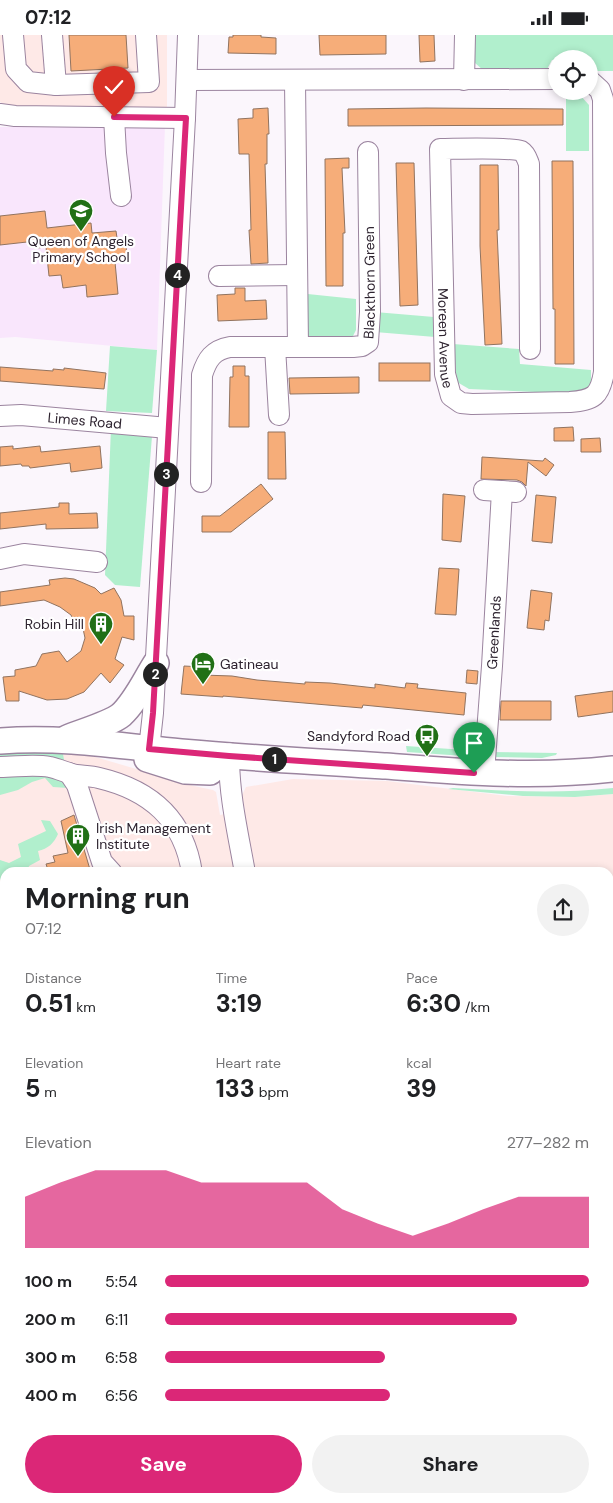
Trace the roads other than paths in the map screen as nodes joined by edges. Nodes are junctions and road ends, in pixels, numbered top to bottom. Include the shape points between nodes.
1 (13, 35) edge
2 (52, 35) edge
3 (146, 35) edge
4 (188, 35) edge
5 (465, 35) edge
6 (464, 79) junction
7 (548, 79) edge
8 (187, 80) junction
9 (295, 81) junction
10 (82, 83) junction
11 (56, 85) junction
12 (598, 88) edge
13 (0, 114) edge
14 (83, 116) junction
15 (114, 117) junction
16 (186, 118) junction
17 (368, 152) dead end
18 (121, 197) dead end
19 (608, 239) edge
20 (297, 275) junction
21 (219, 276) dead end
22 (275, 347) junction
23 (298, 347) junction
24 (530, 349) dead end
25 (279, 415) dead end
26 (0, 417) edge
27 (168, 428) junction
28 (201, 482) dead end
29 (500, 491) dead end
30 (0, 559) edge
31 (97, 562) dead end
32 (156, 663) junction
33 (62, 739) junction
34 (0, 741) edge
35 (113, 745) junction
36 (149, 749) junction
37 (229, 756) junction
38 (0, 767) edge
39 (613, 769) edge
40 (69, 773) junction
41 (484, 773) junction
42 (107, 867) edge
43 (191, 867) edge
44 (244, 867) edge

1 - 11 street via 16,69 28,83
2 - 11 street
3 - 10 street via 149,82
4 - 8 street
5 - 6 street
6 - 7 street
6 - 9 street
8 - 9 street
8 - 16 street
9 - 20 street
10 - 11 street
10 - 14 street
12 - 19 street, Moreen Avenue via 603,99
13 - 14 street
14 - 15 street
15 - 16 street
15 - 18 street
16 - 27 street
17 - 23 street, Blackthorn Green via 368,342 362,346
19 - 24 street, Moreen Avenue via 604,372 602,387 594,397 570,402 461,403 451,396 445,374 440,149 514,150 526,156 529,164
20 - 21 street
20 - 23 street
22 - 23 street, Blackthorn Green
22 - 25 street
22 - 28 street, Blackthorn Green via 220,349 205,364 202,375
26 - 27 street, Limes Road via 21,415
27 - 32 street
29 - 41 street, Greenlands via 496,607
30 - 31 street via 24,554
32 - 33 main road via 120,716
32 - 36 street
33 - 34 main road
33 - 35 main road
35 - 36 main road
35 - 37 main road via 185,771 210,772
36 - 37 main road
37 - 41 main road
37 - 44 street via 233,813
38 - 40 street via 29,765
39 - 41 main road via 541,775
40 - 42 street via 77,785 102,862
40 - 43 street via 99,778 147,797 164,811 182,837

